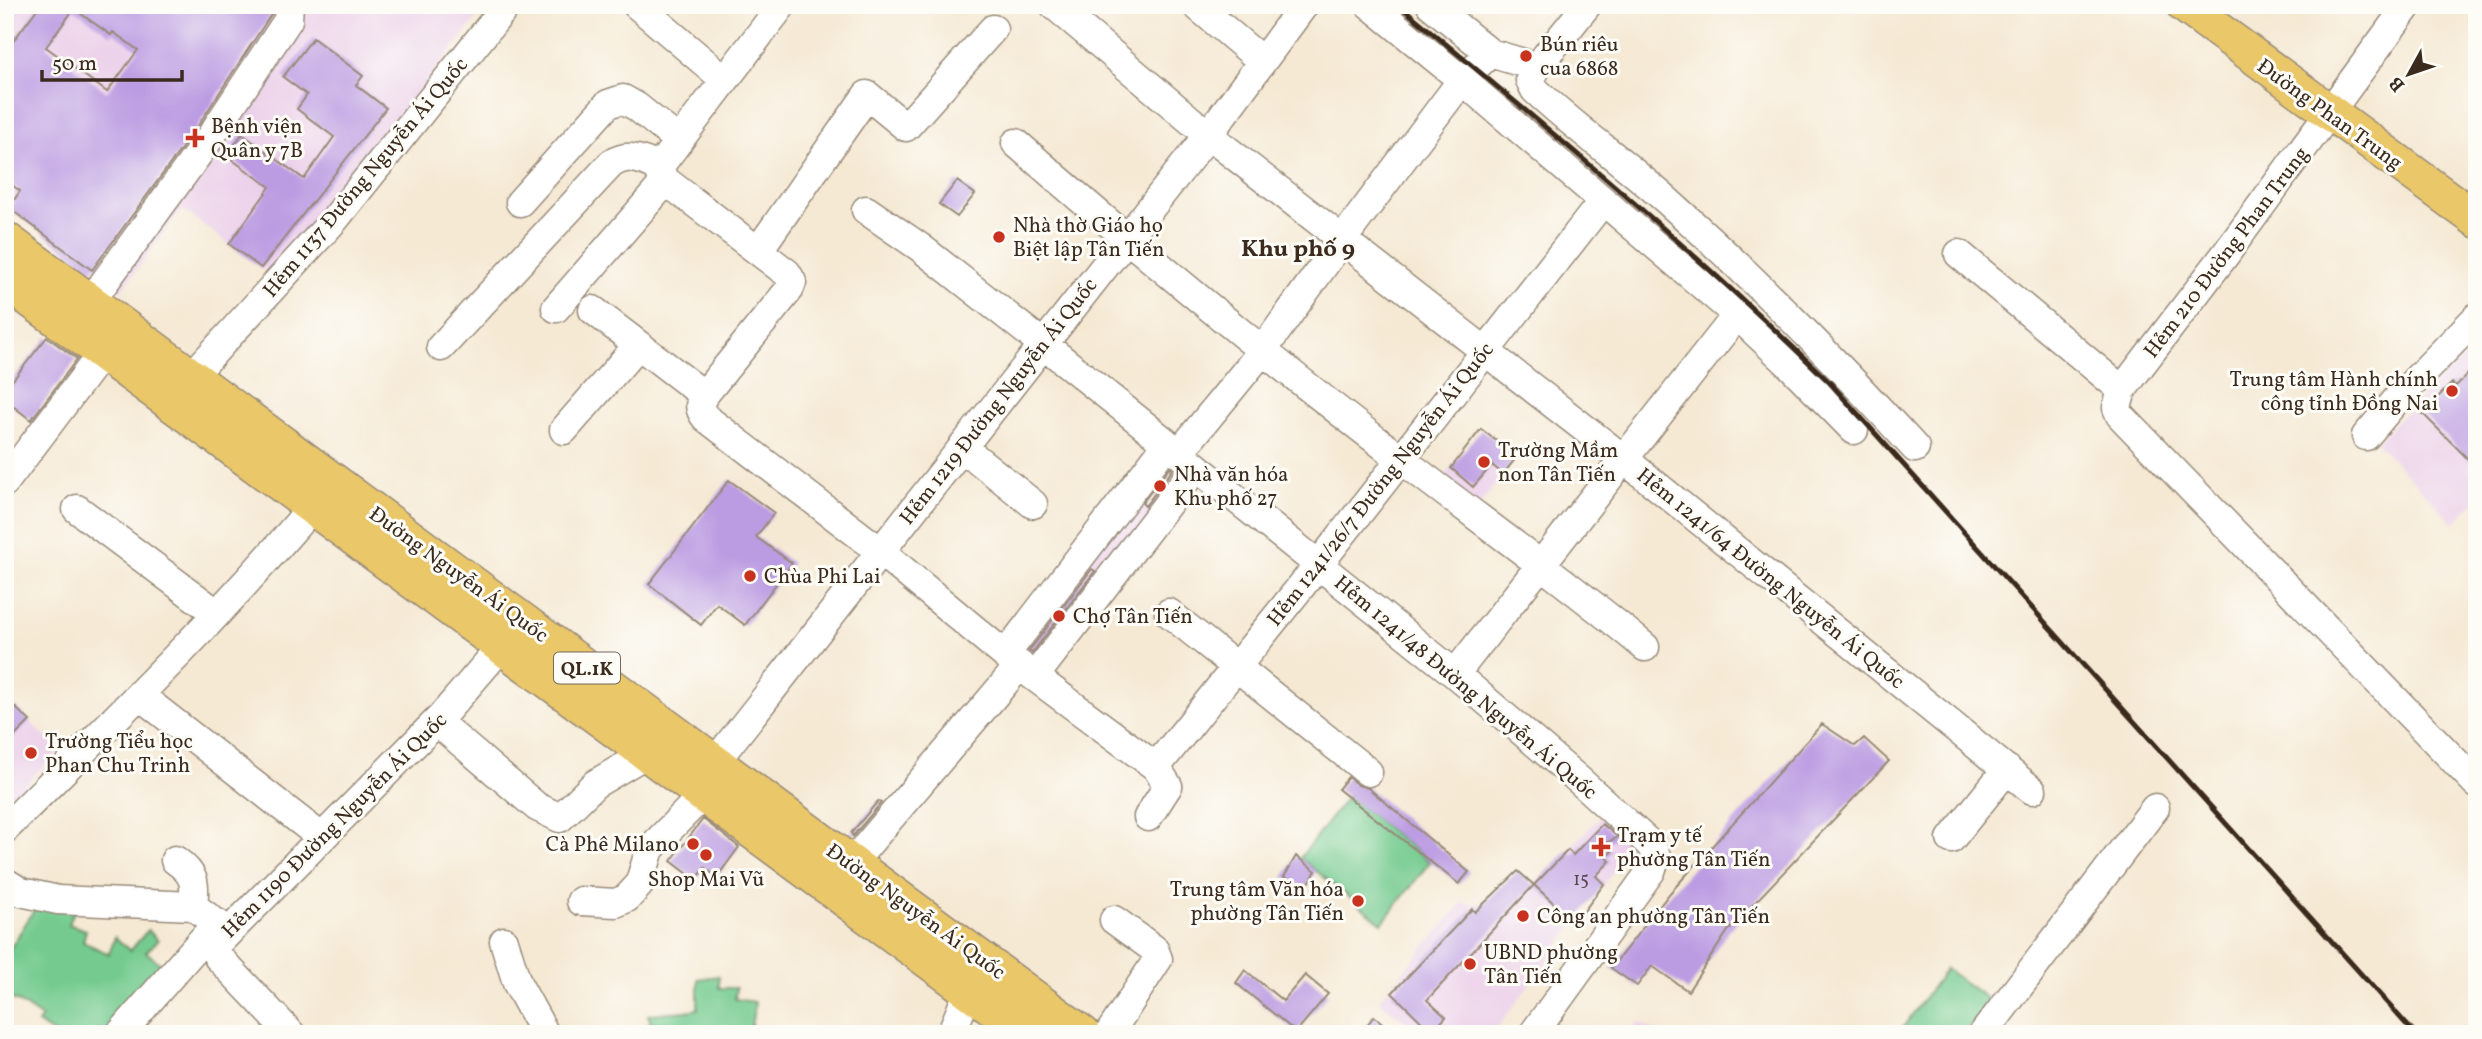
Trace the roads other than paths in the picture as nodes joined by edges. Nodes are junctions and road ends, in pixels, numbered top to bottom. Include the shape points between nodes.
1 (289, 5) edge
2 (507, 5) edge
3 (637, 5) edge
4 (782, 5) edge
5 (1054, 5) edge
6 (1196, 5) edge
7 (1304, 5) edge
8 (1370, 5) edge
9 (1431, 5) edge
10 (1587, 5) edge
11 (2184, 5) edge
12 (2408, 5) edge
13 (993, 29) dead end
14 (1490, 53) junction
15 (1262, 61) junction
16 (1537, 67) junction
17 (725, 80) junction
18 (1462, 80) junction
19 (2329, 113) junction
20 (1208, 135) junction
21 (679, 141) junction
22 (1016, 143) dead end
23 (663, 174) junction
24 (1603, 201) junction
25 (520, 202) dead end
26 (866, 210) dead end
27 (2477, 220) edge
28 (5, 239) edge
29 (1126, 239) junction
30 (1342, 240) junction
31 (758, 251) junction
32 (1959, 254) dead end
33 (5, 281) edge
34 (556, 308) dead end
35 (593, 310) dead end
36 (1737, 315) junction
37 (81, 316) junction
38 (2477, 317) edge
39 (1043, 344) junction
40 (638, 345) junction
41 (441, 347) dead end
42 (1263, 350) junction
43 (1485, 350) junction
44 (103, 352) junction
45 (191, 377) junction
46 (2122, 390) junction
47 (704, 395) junction
48 (564, 430) dead end
49 (1854, 430) dead end
50 (2366, 436) dead end
51 (962, 447) junction
52 (1915, 449) dead end
53 (1181, 455) junction
54 (1400, 458) junction
55 (1625, 460) junction
56 (5, 482) edge
57 (1033, 504) dead end
58 (313, 506) junction
59 (76, 509) dead end
60 (880, 551) junction
61 (1319, 564) junction
62 (1542, 565) junction
63 (216, 613) junction
64 (1169, 613) dead end
65 (502, 646) junction
66 (1645, 647) dead end
67 (1020, 666) junction
68 (1236, 666) junction
69 (1455, 674) junction
70 (139, 695) junction
71 (436, 722) junction
72 (647, 753) junction
73 (1156, 767) junction
74 (2007, 769) junction
75 (1368, 772) dead end
76 (709, 778) junction
77 (2477, 785) edge
78 (2032, 790) dead end
79 (2155, 808) dead end
80 (1149, 817) dead end
81 (5, 829) edge
82 (321, 837) junction
83 (1951, 839) dead end
84 (176, 860) dead end
85 (852, 863) junction
86 (5, 882) edge
87 (582, 901) dead end
88 (193, 906) junction
89 (1114, 920) dead end
90 (222, 927) junction
91 (504, 941) dead end
92 (969, 990) junction
93 (120, 1034) edge
94 (291, 1034) edge
95 (545, 1034) edge
96 (951, 1034) edge
97 (1028, 1034) edge
98 (1083, 1034) edge
99 (1109, 1034) edge
100 (1533, 1034) edge
101 (1983, 1034) edge

1 - 37 street via 288,20 209,139
2 - 45 street, Hẻm 1137 Đường Nguyễn Ái Quốc via 335,219
3 - 17 street
4 - 17 street
5 - 20 street, Hẻm 1241/64 Đường Nguyễn Ái Quốc
6 - 15 street
7 - 15 street, Hẻm 1219 Đường Nguyễn Ái Quốc
8 - 18 street
9 - 14 street
10 - 16 street
11 - 19 main road, Đường Phan Trung
12 - 19 street, Hẻm 210 Đường Phan Trung
13 - 31 street via 906,127 867,95
14 - 16 street
14 - 18 street
15 - 20 street, Hẻm 1219 Đường Nguyễn Ái Quốc
16 - 52 street via 1530,80 1535,90 1674,206 1779,304
17 - 21 street
18 - 24 street
18 - 30 street
19 - 27 main road, Đường Phan Trung
19 - 46 street, Hẻm 210 Đường Phan Trung
20 - 29 street, Hẻm 1219 Đường Nguyễn Ái Quốc
20 - 30 street, Hẻm 1241/64 Đường Nguyễn Ái Quốc
21 - 23 street
21 - 25 street via 637,107 615,100
22 - 29 street
23 - 31 street
23 - 34 street
23 - 41 street via 631,157 611,164
24 - 36 street
24 - 43 street, Hẻm 1241/26/7 Đường Nguyễn Ái Quốc
26 - 39 street, Hẻm 1241/48 Đường Nguyễn Ái Quốc
28 - 37 main road, Đường Nguyễn Ái Quốc / QL.1K
29 - 39 street, Hẻm 1219 Đường Nguyễn Ái Quốc
29 - 42 street
30 - 42 street
30 - 43 street, Hẻm 1241/64 Đường Nguyễn Ái Quốc
31 - 47 street via 788,273 792,286
32 - 46 street
33 - 37 main road, Đường Nguyễn Ái Quốc / QL.1K
35 - 40 street
36 - 49 street
36 - 55 street
37 - 44 main road, Đường Nguyễn Ái Quốc / QL.1K
37 - 45 main road, Đường Nguyễn Ái Quốc / QL.1K
38 - 50 street
39 - 51 street, Hẻm 1219 Đường Nguyễn Ái Quốc
39 - 53 street, Hẻm 1241/48 Đường Nguyễn Ái Quốc
40 - 47 street
40 - 48 street
42 - 53 street
42 - 54 street
43 - 54 street, Hẻm 1241/26/7 Đường Nguyễn Ái Quốc
43 - 55 street, Hẻm 1241/64 Đường Nguyễn Ái Quốc
44 - 56 street
44 - 58 main road, Đường Nguyễn Ái Quốc / QL.1K
45 - 76 main road, Đường Nguyễn Ái Quốc / QL.1K
46 - 77 street via 2117,408 2120,415
47 - 60 street via 699,408 706,418
51 - 57 street
51 - 60 street, Hẻm 1219 Đường Nguyễn Ái Quốc
53 - 61 street, Hẻm 1241/48 Đường Nguyễn Ái Quốc
53 - 67 street
54 - 61 street, Hẻm 1241/26/7 Đường Nguyễn Ái Quốc
54 - 62 street
55 - 62 street
55 - 74 street, Hẻm 1241/64 Đường Nguyễn Ái Quốc
58 - 63 street
58 - 65 main road, Đường Nguyễn Ái Quốc / QL.1K
59 - 63 street
60 - 67 street
60 - 76 street, Hẻm 1219 Đường Nguyễn Ái Quốc
61 - 68 street, Hẻm 1241/26/7 Đường Nguyễn Ái Quốc
61 - 69 street, Hẻm 1241/48 Đường Nguyễn Ái Quốc
62 - 66 street
62 - 69 street
63 - 70 street
64 - 68 street
65 - 71 street, Hẻm 1190 Đường Nguyễn Ái Quốc
65 - 72 main road, Đường Nguyễn Ái Quốc / QL.1K
67 - 73 street
67 - 85 street
68 - 73 street, Hẻm 1241/26/7 Đường Nguyễn Ái Quốc
68 - 75 street
69 - 100 street, Hẻm 1241/48 Đường Nguyễn Ái Quốc via 1651,845 1656,856 1651,871
70 - 81 street
70 - 82 street
71 - 72 street via 537,807 560,818 595,784
71 - 82 street, Hẻm 1190 Đường Nguyễn Ái Quốc
72 - 76 main road, Đường Nguyễn Ái Quốc / QL.1K
73 - 80 street via 1168,789
74 - 78 street, Hẻm 1241/64 Đường Nguyễn Ái Quốc
74 - 83 street
76 - 85 main road, Đường Nguyễn Ái Quốc / QL.1K
76 - 87 street, Hẻm 1219 Đường Nguyễn Ái Quốc via 650,849 639,885 627,898 616,903
76 - 92 main road, Đường Nguyễn Ái Quốc / QL.1K
79 - 101 street
82 - 90 street, Hẻm 1190 Đường Nguyễn Ái Quốc
84 - 88 street via 193,878
85 - 98 main road, Đường Nguyễn Ái Quốc / QL.1K
86 - 88 street via 21,892 58,900
88 - 90 street
89 - 99 street via 1154,948 1158,959
90 - 93 street
90 - 94 street, Hẻm 1190 Đường Nguyễn Ái Quốc via 215,954
91 - 95 street via 517,983
92 - 96 street
92 - 97 main road, Đường Nguyễn Ái Quốc / QL.1K

